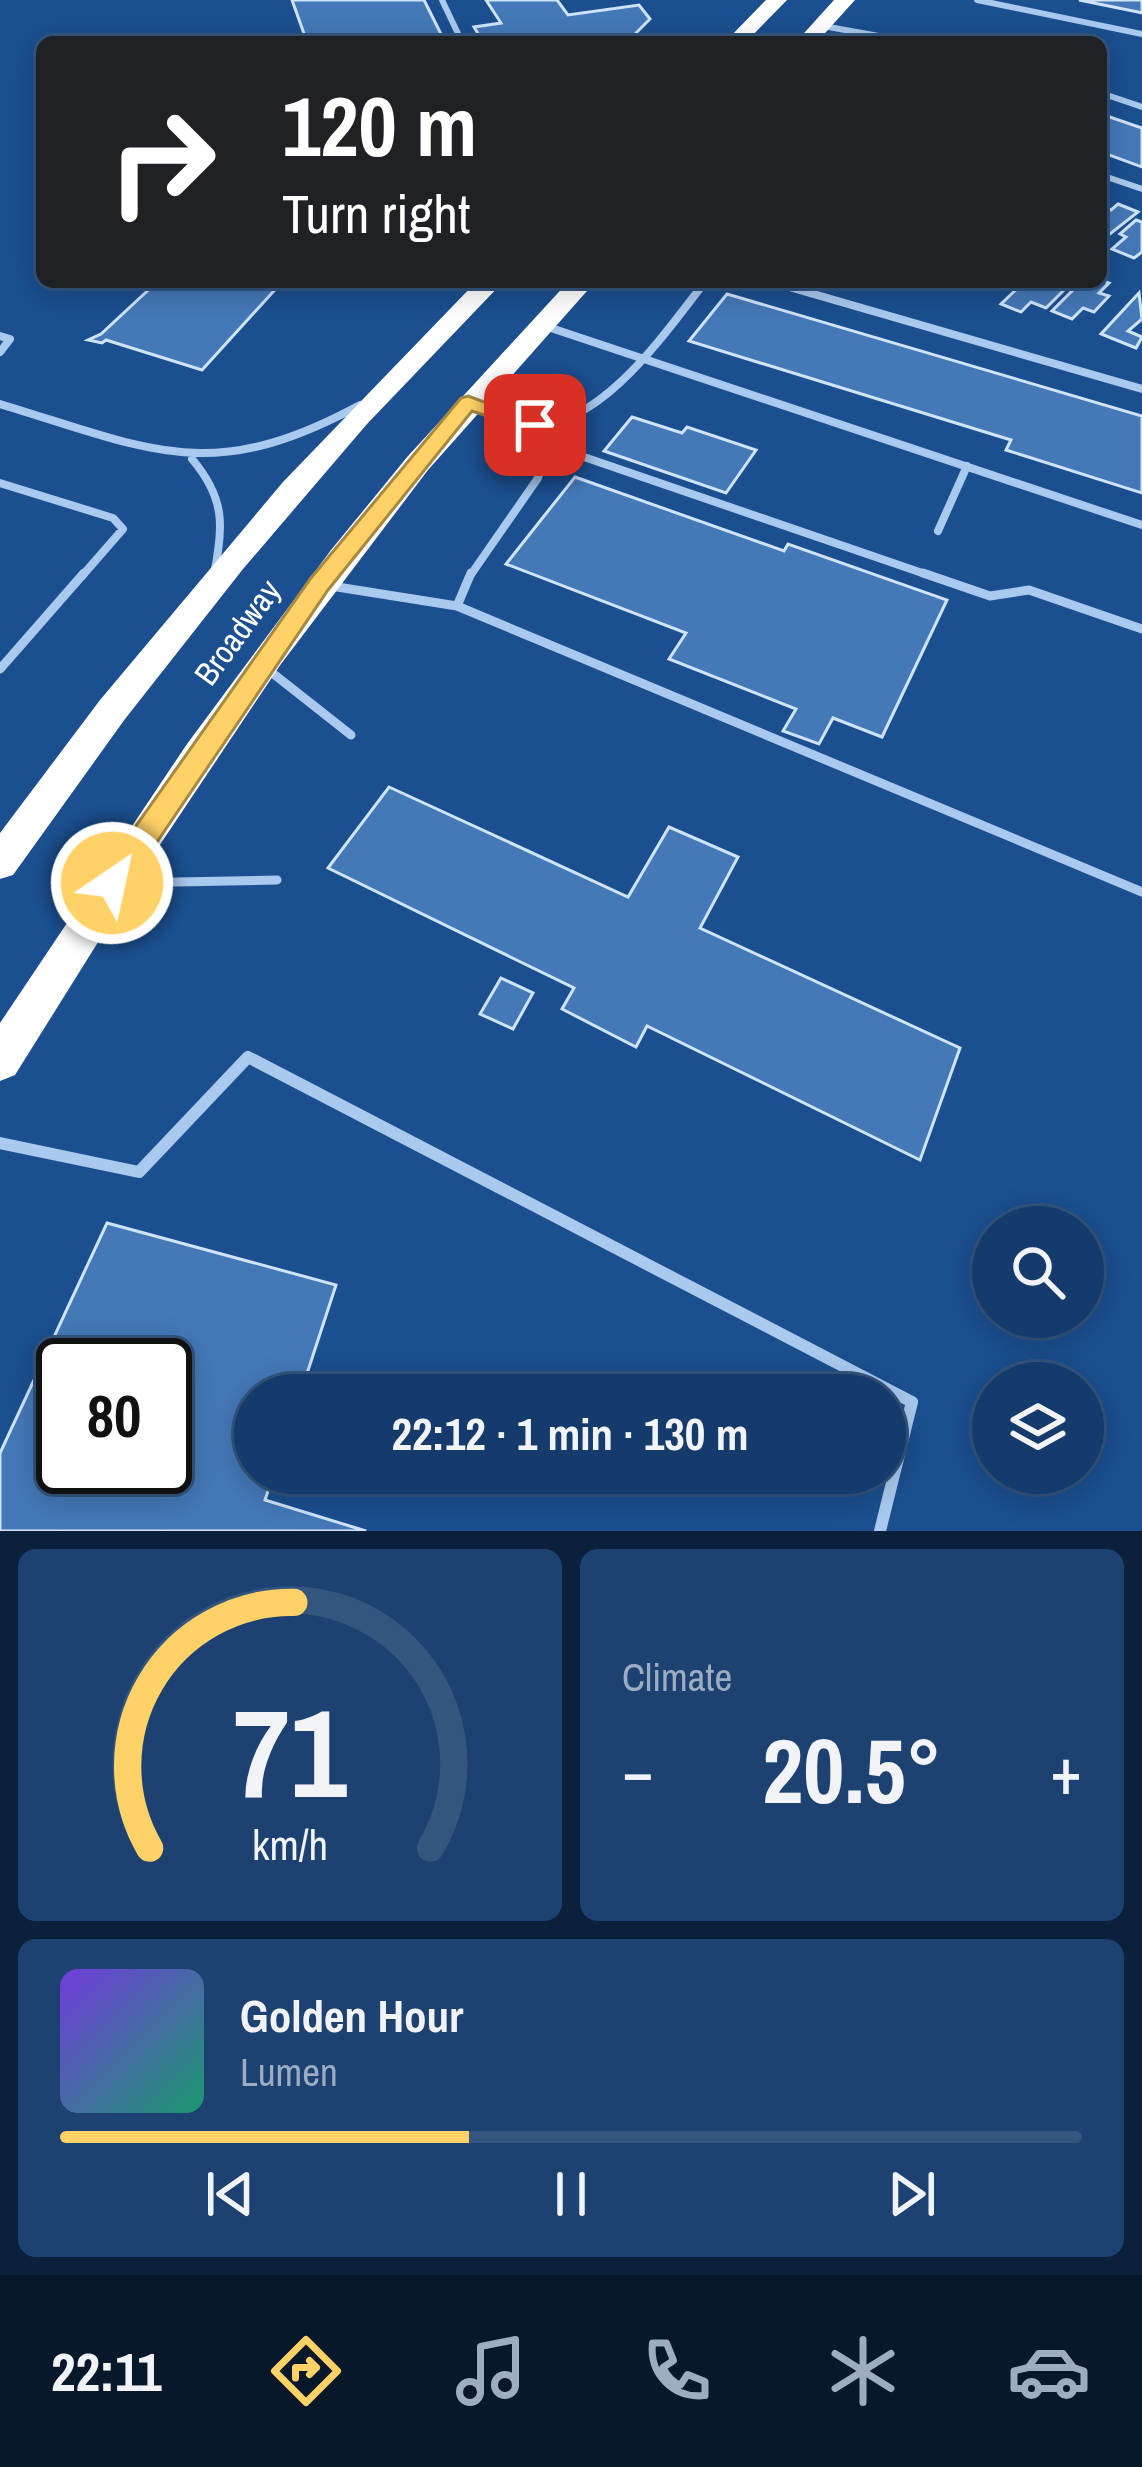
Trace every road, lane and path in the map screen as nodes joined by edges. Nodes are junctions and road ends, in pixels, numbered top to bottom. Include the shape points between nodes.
1 (442, 0) edge
2 (778, 0) edge
3 (845, 0) edge
4 (978, 0) edge
5 (813, 34) edge
6 (1142, 34) edge
7 (459, 36) edge
8 (741, 36) edge
9 (1107, 95) edge
10 (1142, 107) edge
11 (1107, 177) edge
12 (1142, 189) edge
13 (484, 288) edge
14 (575, 288) edge
15 (700, 288) edge
16 (793, 288) edge
17 (540, 324) junction
18 (0, 336) edge
19 (0, 352) edge
20 (643, 358) junction
21 (1142, 389) edge
22 (380, 392) junction
23 (468, 402) junction
24 (0, 404) edge
25 (535, 425) junction
26 (549, 446) junction
27 (192, 459) junction
28 (967, 466) junction
29 (0, 483) edge
30 (1142, 525) edge
31 (938, 531) dead end
32 (320, 584) junction
33 (211, 587) junction
34 (457, 607) junction
35 (1142, 629) edge
36 (261, 664) junction
37 (0, 669) edge
38 (351, 735) dead end
39 (0, 862) edge
40 (277, 880) dead end
41 (112, 883) junction
42 (1142, 892) edge
43 (0, 1061) edge
44 (0, 1143) edge
45 (880, 1531) edge

1 - 7 lane
2 - 8 highway
3 - 5 highway
4 - 6 lane
9 - 10 lane
11 - 12 lane
13 - 22 highway, Broadway
14 - 17 highway, Broadway
15 - 20 lane
16 - 21 lane
17 - 20 lane
17 - 23 highway, Broadway
18 - 19 lane via 10,339
20 - 25 lane via 578,415
20 - 28 lane
22 - 27 lane via 291,444
22 - 33 highway, Broadway
23 - 25 lane
23 - 32 highway, Broadway
24 - 27 lane
25 - 26 lane
26 - 34 lane via 538,478 476,561
26 - 35 lane via 990,596 1029,590
27 - 33 lane via 216,486 225,515
28 - 30 lane
28 - 31 lane
29 - 37 lane via 121,524 119,537
32 - 34 lane
32 - 36 highway, Broadway
33 - 39 highway, Broadway
34 - 42 lane
36 - 38 lane
36 - 41 highway, Broadway
40 - 41 lane
41 - 43 highway, Broadway
44 - 45 lane via 139,1172 248,1058 912,1402

